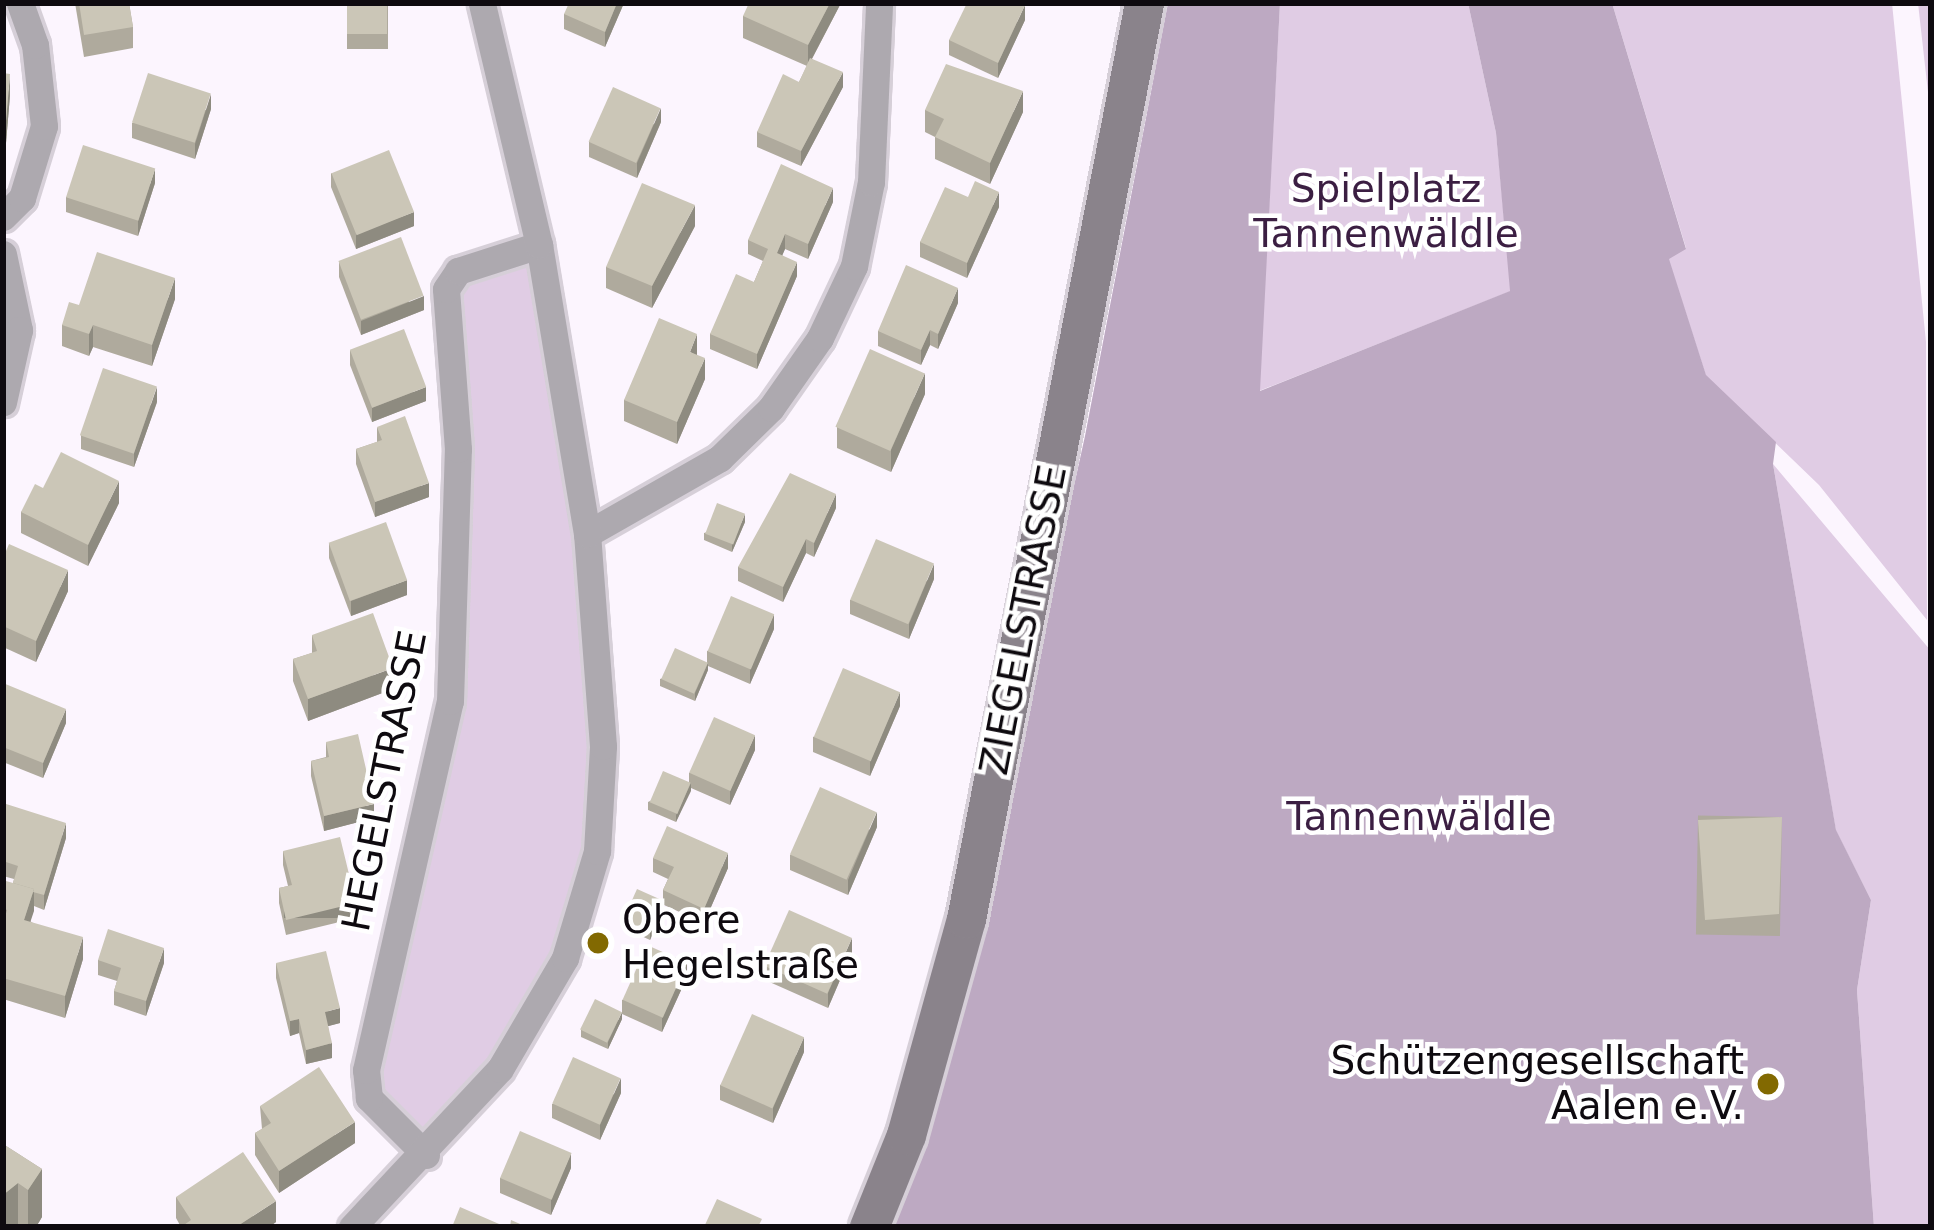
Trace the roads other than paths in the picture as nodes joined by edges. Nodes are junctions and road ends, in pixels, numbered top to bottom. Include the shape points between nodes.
1 (20, 3) edge
2 (482, 3) edge
3 (879, 3) edge
4 (1144, 3) edge
5 (3, 217) edge
6 (539, 245) junction
7 (3, 254) edge
8 (3, 402) edge
9 (587, 534) junction
10 (425, 1155) junction
11 (352, 1227) edge
12 (869, 1227) edge

1 - 5 street via 35,46 44,126 22,198
2 - 6 street
3 - 9 street via 871,182 854,266 820,338 771,408 719,458
4 - 12 main road, ZIEGELSTRASSE via 966,920 906,1135
6 - 9 street
6 - 10 street, HEGELSTRASSE via 458,271 446,289 458,449 450,701 366,1070 369,1098
7 - 8 street via 19,330
9 - 10 street via 603,746 597,850 566,958 500,1069
10 - 11 street

